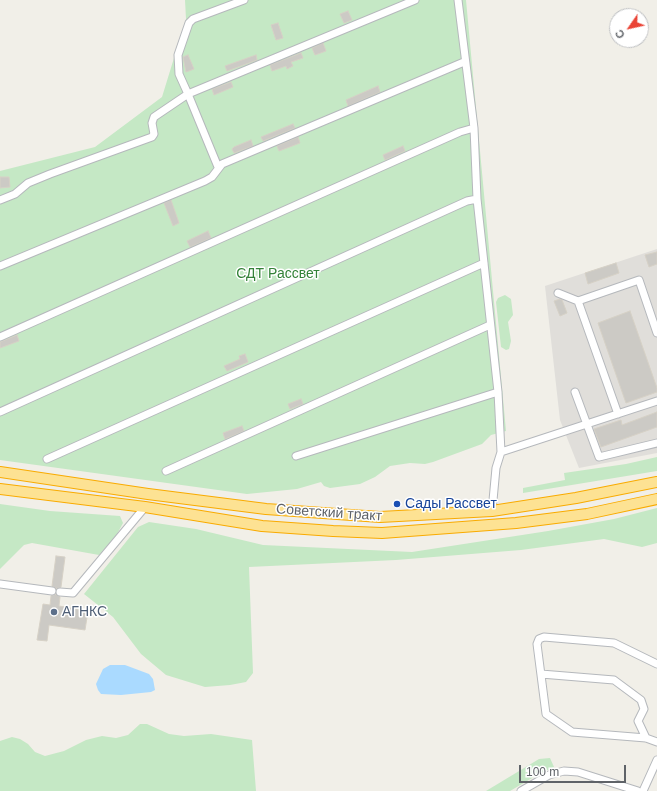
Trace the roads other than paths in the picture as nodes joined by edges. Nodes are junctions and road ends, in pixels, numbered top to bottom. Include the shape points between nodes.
1 (244, 0) edge
2 (415, 0) edge
3 (458, 0) edge
4 (464, 62) junction
5 (188, 94) junction
6 (474, 128) junction
7 (218, 167) junction
8 (477, 199) junction
9 (0, 200) edge
10 (484, 263) junction
11 (0, 266) edge
12 (558, 293) dead end
13 (578, 301) junction
14 (654, 311) edge
15 (490, 325) junction
16 (657, 333) edge
17 (0, 337) edge
18 (498, 392) junction
19 (575, 392) dead end
20 (657, 401) edge
21 (0, 412) edge
22 (618, 414) junction
23 (587, 424) junction
24 (657, 443) edge
25 (501, 452) junction
26 (296, 456) dead end
27 (47, 459) dead end
28 (166, 471) dead end
29 (0, 472) edge
30 (657, 482) edge
31 (0, 489) edge
32 (657, 499) edge
33 (145, 507) junction
34 (492, 511) junction
35 (0, 584) edge
36 (52, 591) dead end
37 (60, 592) dead end
38 (657, 664) edge
39 (541, 674) junction
40 (646, 738) junction
41 (657, 742) edge
42 (657, 760) edge
43 (521, 791) edge
44 (638, 791) edge
45 (643, 791) edge

1 - 5 street via 193,19 189,23 178,55 179,74
2 - 5 street
3 - 4 street
4 - 6 street
4 - 7 street
5 - 7 street
5 - 9 street via 154,117 152,137 28,183 15,194
6 - 8 street
6 - 17 street
7 - 11 street via 205,181
8 - 10 street
8 - 21 street via 467,201
10 - 15 street
10 - 27 street
12 - 13 street
13 - 14 street via 639,280
13 - 22 street
14 - 16 street
15 - 18 street
15 - 28 street
18 - 25 street
18 - 26 street
19 - 23 street
20 - 22 street
22 - 23 street
23 - 24 street via 599,457
23 - 25 street
25 - 34 street via 496,468
29 - 34 highway, Советский тракт via 250,507 349,515 380,517
30 - 34 highway, Советский тракт
31 - 33 highway, Советский тракт
32 - 33 highway, Советский тракт via 586,514 516,523 382,533 262,526
33 - 37 street via 73,593
35 - 36 street
38 - 39 street via 614,643 544,637 539,639 537,644
39 - 40 street via 546,714 572,732
39 - 40 street via 614,680 641,700 644,709 638,721
40 - 41 street
42 - 45 street
43 - 44 street via 549,775 564,771 578,772

